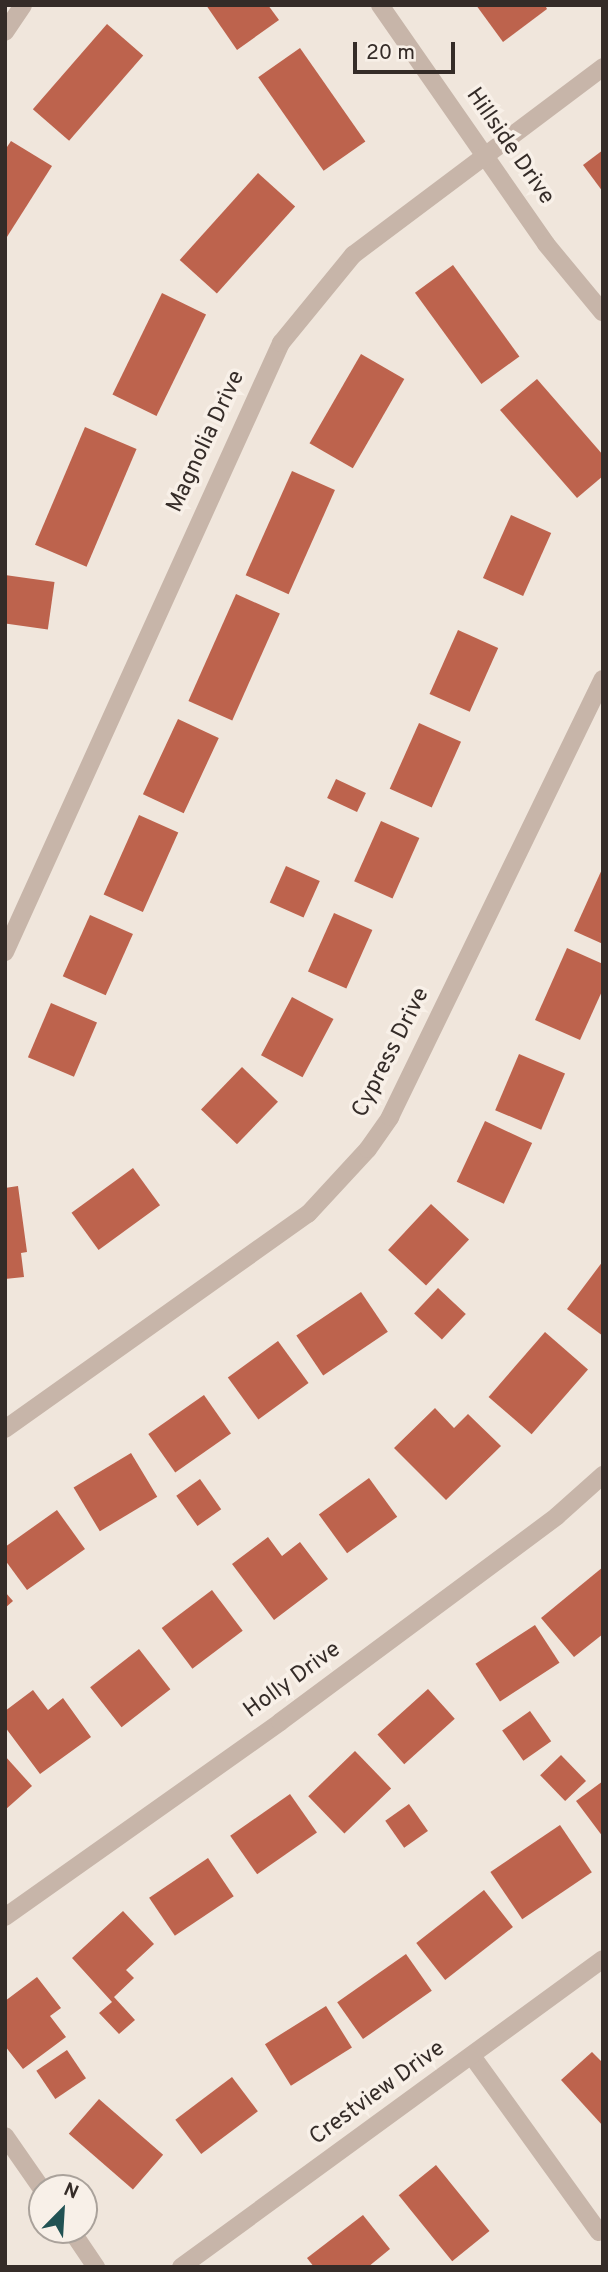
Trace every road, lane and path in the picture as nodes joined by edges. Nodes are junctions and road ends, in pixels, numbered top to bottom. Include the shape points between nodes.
1 (23, 5) edge
2 (380, 5) edge
3 (5, 32) edge
4 (603, 67) edge
5 (484, 155) junction
6 (603, 313) edge
7 (603, 679) edge
8 (5, 952) edge
9 (5, 1429) edge
10 (603, 1475) edge
11 (5, 1917) edge
12 (603, 1959) edge
13 (472, 2056) junction
14 (5, 2136) edge
15 (32, 2174) edge
16 (599, 2232) dead end
17 (80, 2244) edge
18 (96, 2267) edge
19 (181, 2267) edge

1 - 3 street
2 - 5 street, Hillside Drive
4 - 5 street, Magnolia Drive
5 - 6 street, Hillside Drive via 546,244
5 - 8 street, Magnolia Drive via 353,255 281,342
7 - 9 street, Cypress Drive via 390,1117 368,1149 308,1214
10 - 11 street, Holly Drive via 557,1516 291,1714
12 - 13 street, Crestview Drive
13 - 16 street
13 - 19 street, Crestview Drive
14 - 15 street
17 - 18 street

